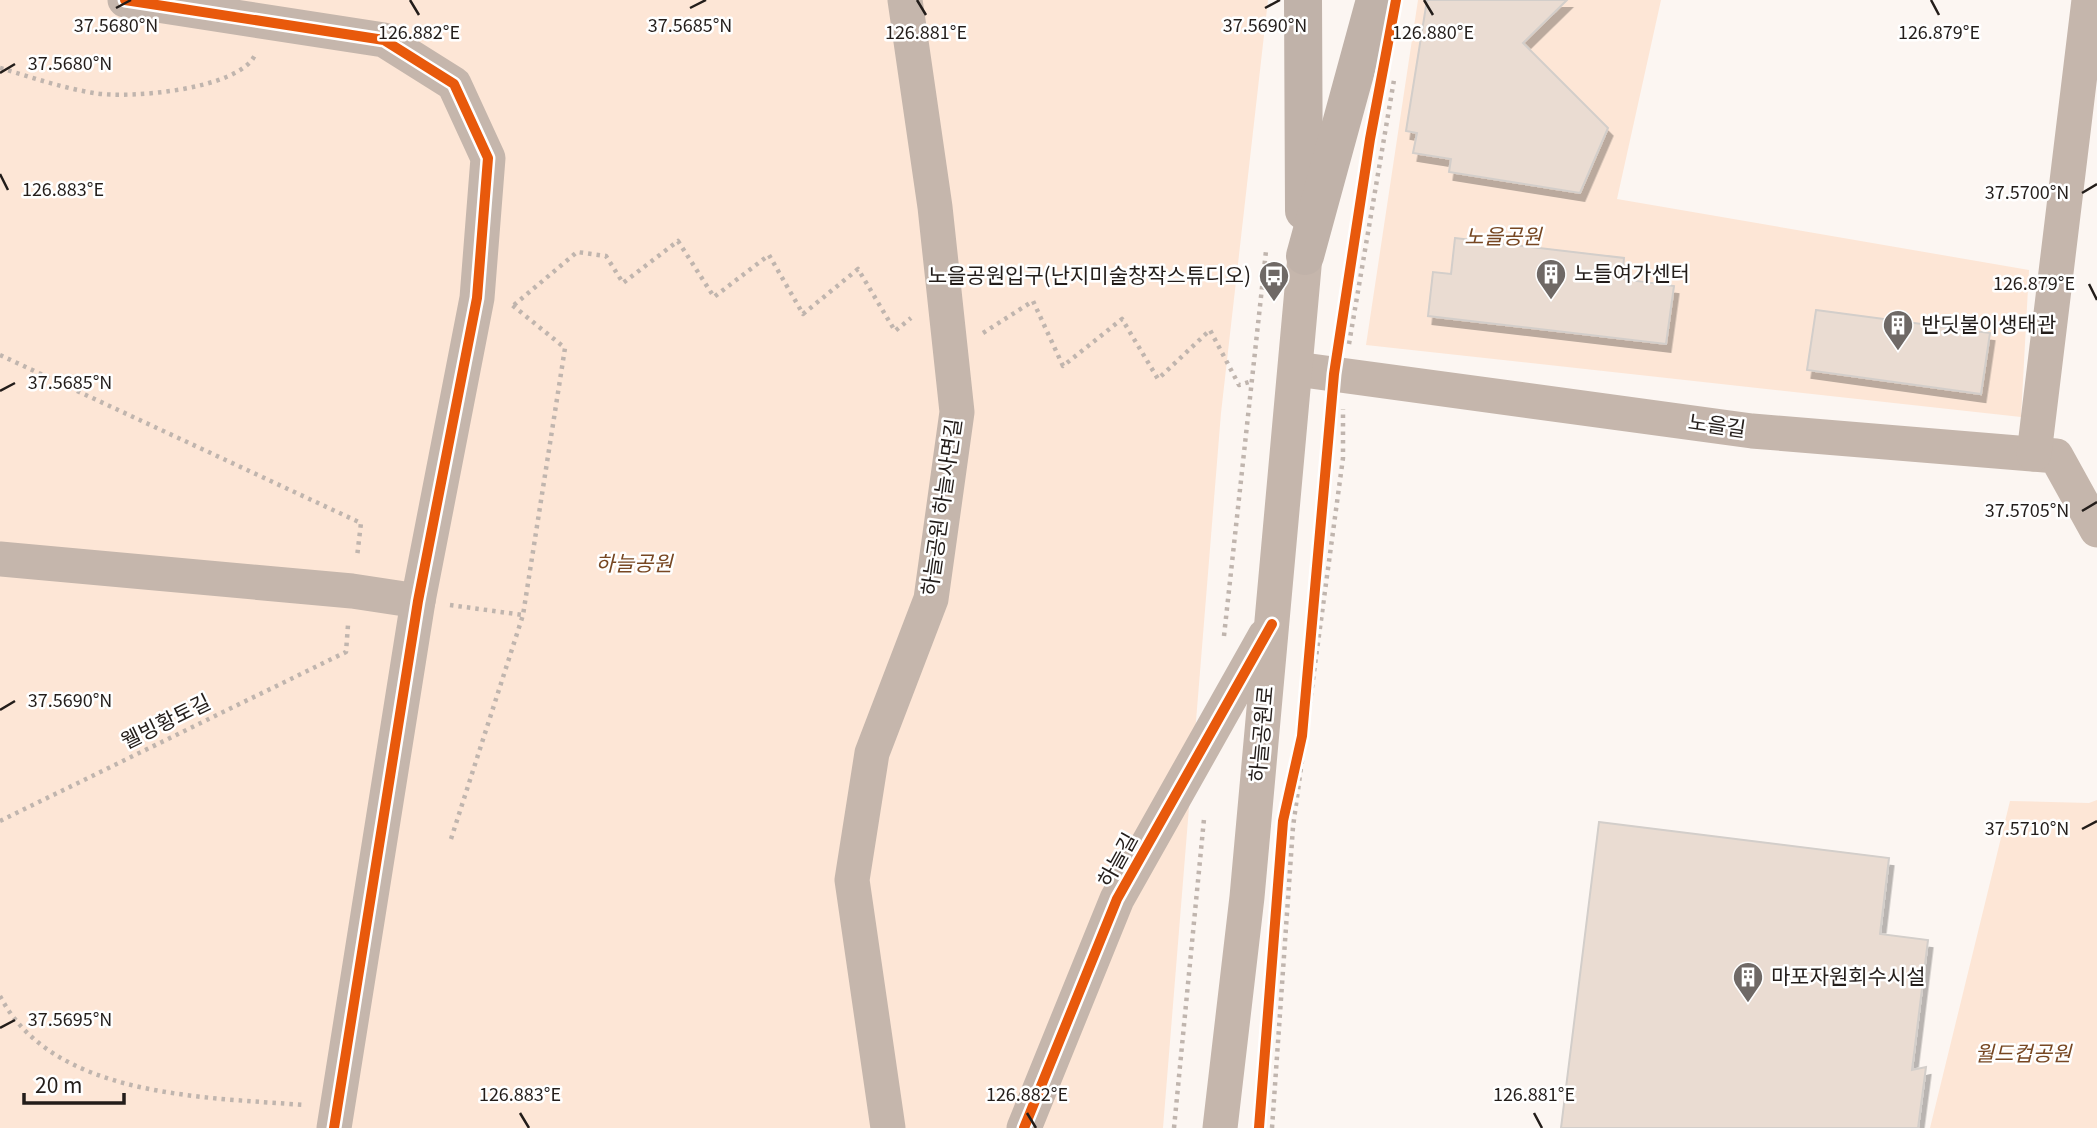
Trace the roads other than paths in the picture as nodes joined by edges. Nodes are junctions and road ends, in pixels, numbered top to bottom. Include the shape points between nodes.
1 (125, 0) edge
2 (905, 0) edge
3 (1303, 0) edge
4 (1375, 0) edge
5 (2089, 0) edge
6 (1305, 256) junction
7 (1296, 369) junction
8 (2034, 454) junction
9 (2097, 530) edge
10 (0, 559) edge
11 (418, 601) junction
12 (1272, 624) junction
13 (335, 1118) edge
14 (888, 1128) edge
15 (1024, 1128) edge
16 (1220, 1128) edge

1 - 11 street via 384,40 454,84 488,158 477,298
2 - 14 street, 하늘공원 하늘사면길 via 957,412 931,599 872,753 852,880
3 - 6 highway
4 - 6 highway
5 - 8 street
6 - 7 street, 하늘공원로
7 - 8 street, 노을길 via 1752,431
7 - 12 street, 하늘공원로
8 - 9 street, 노을길 via 2056,456
10 - 11 street
11 - 13 street
12 - 15 street, 하늘길 via 1117,899
12 - 16 street, 하늘공원로

